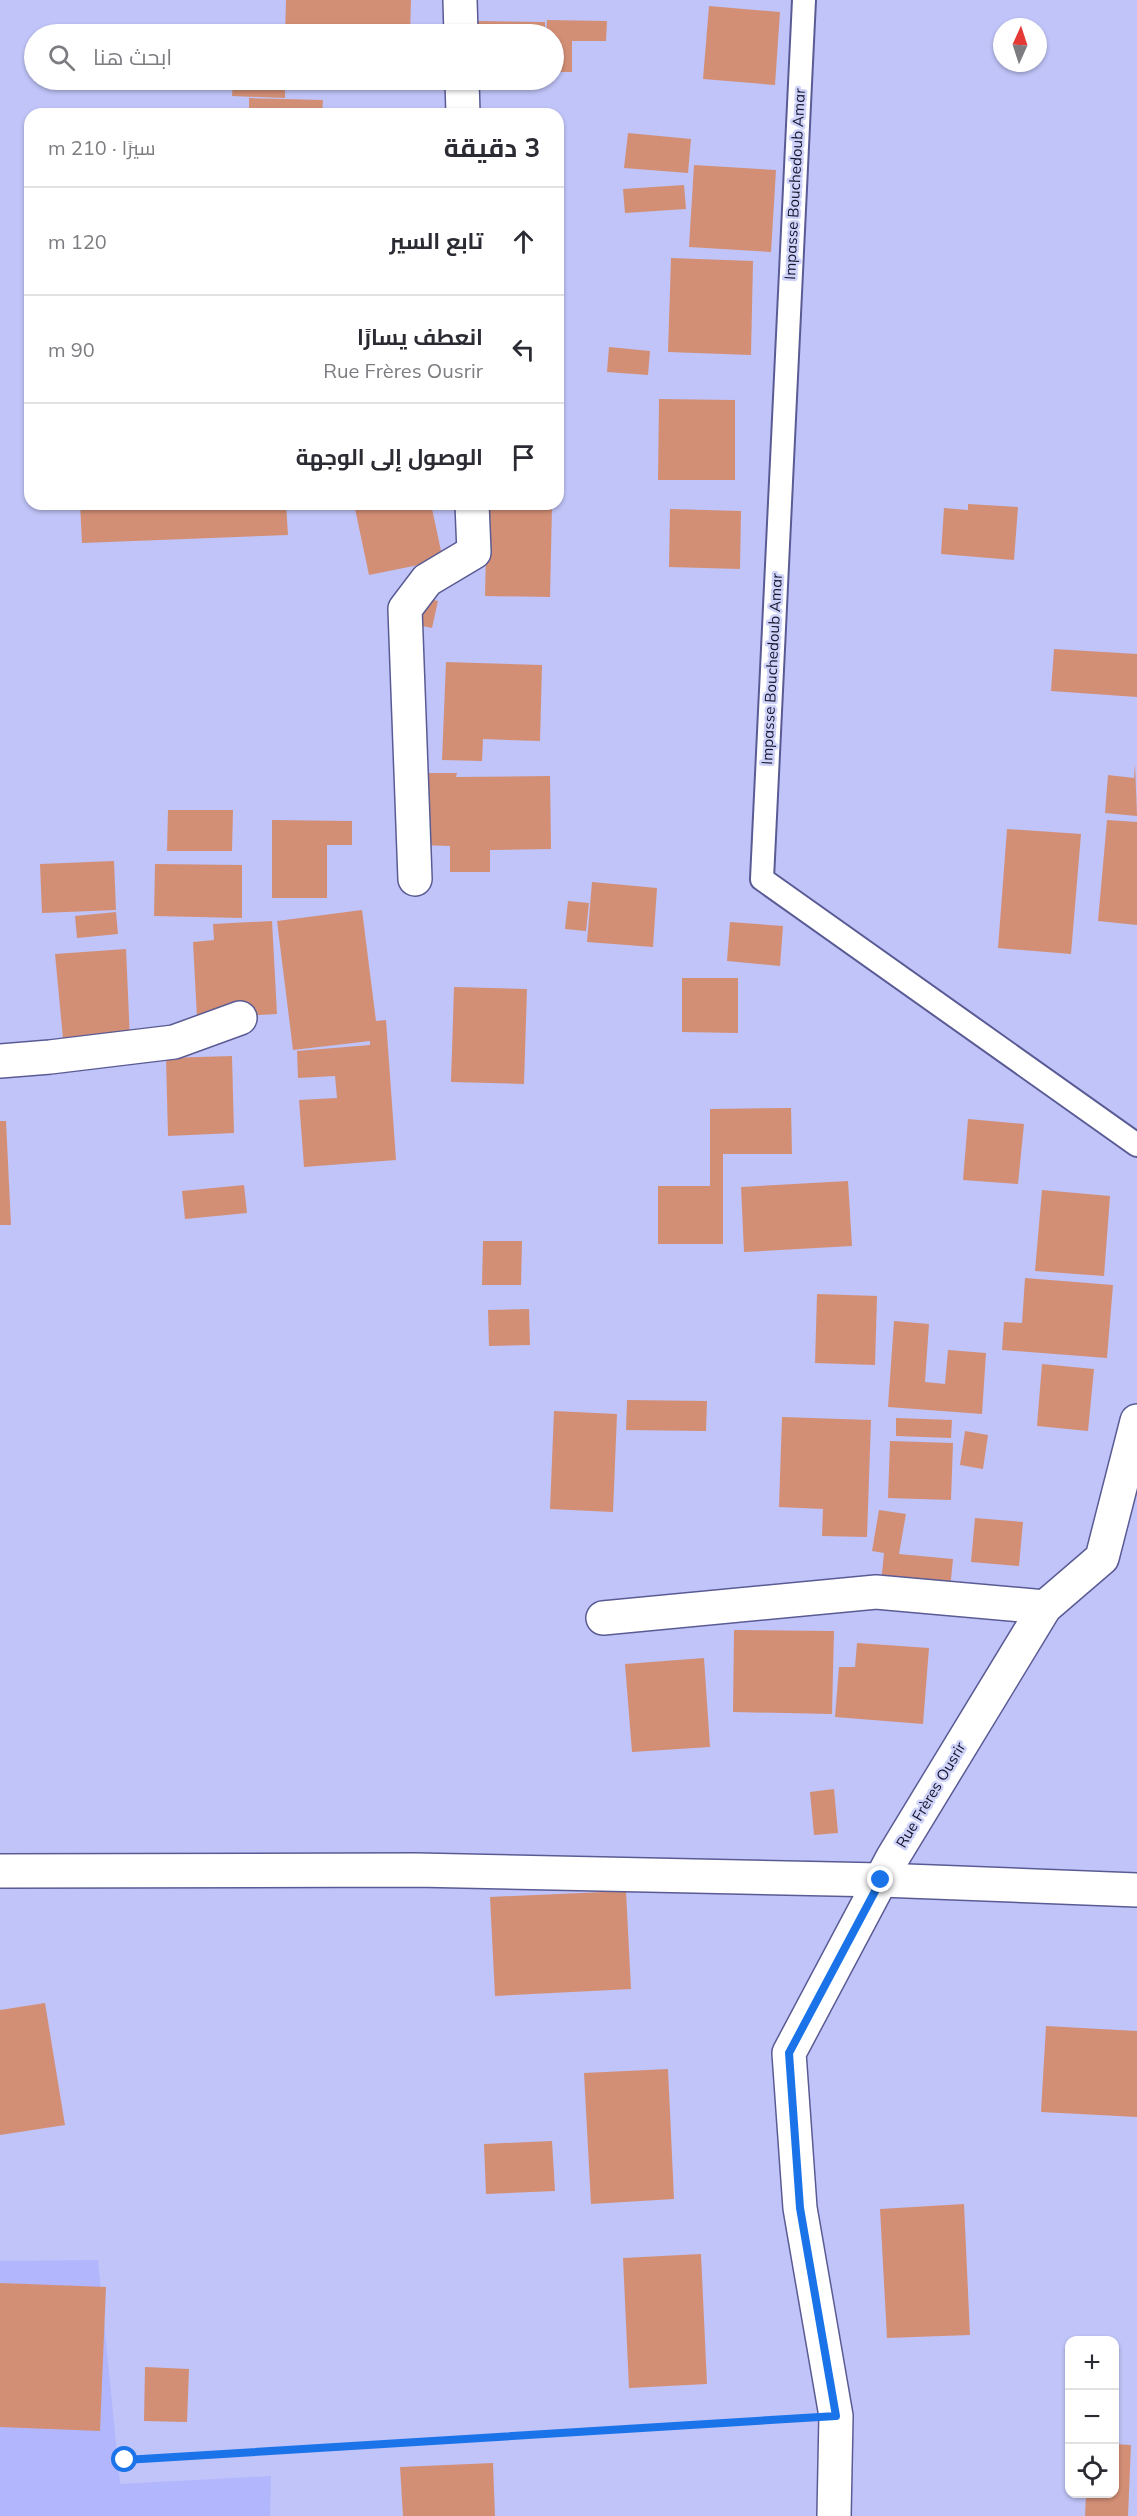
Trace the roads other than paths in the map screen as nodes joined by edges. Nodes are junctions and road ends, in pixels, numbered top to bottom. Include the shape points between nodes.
1 (460, 0) edge
2 (804, 0) edge
3 (461, 24) edge
4 (462, 90) edge
5 (463, 108) edge
6 (472, 510) edge
7 (415, 879) dead end
8 (240, 1018) dead end
9 (0, 1060) edge
10 (1137, 1145) edge
11 (1137, 1421) edge
12 (1045, 1607) junction
13 (603, 1618) dead end
14 (0, 1871) edge
15 (881, 1880) junction
16 (1137, 1890) edge
17 (834, 2516) edge

1 - 3 street
2 - 10 lane, Impasse Bouchedoub Amar via 762,879
4 - 5 street
6 - 7 street via 474,552 427,580 405,609
8 - 9 street via 174,1042
11 - 12 street, Rue Frères Ousrir via 1102,1558
12 - 13 street via 876,1592
12 - 15 street, Rue Frères Ousrir
14 - 15 street via 416,1870
15 - 16 street
15 - 17 street, Rue Frères Ousrir via 789,2053 800,2208 836,2416

